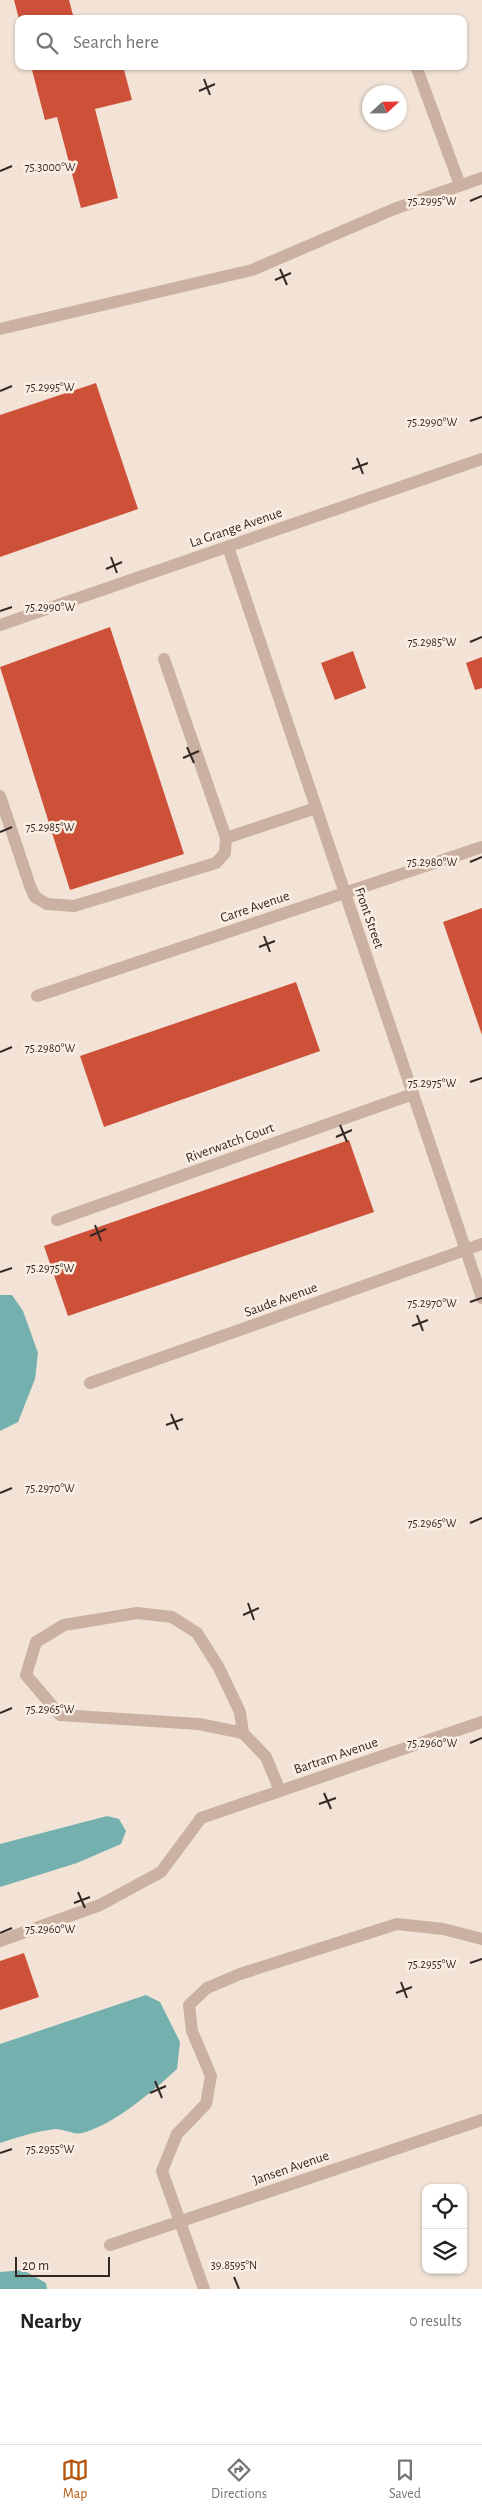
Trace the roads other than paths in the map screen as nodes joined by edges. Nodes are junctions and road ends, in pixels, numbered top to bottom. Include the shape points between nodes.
1 (417, 70) edge
2 (482, 178) edge
3 (460, 185) junction
4 (0, 329) edge
5 (482, 459) edge
6 (228, 547) junction
7 (0, 625) edge
8 (164, 659) dead end
9 (0, 796) edge
10 (316, 808) junction
11 (226, 838) junction
12 (482, 847) edge
13 (345, 893) junction
14 (37, 996) dead end
15 (413, 1094) junction
16 (57, 1220) dead end
17 (482, 1244) edge
18 (466, 1250) junction
19 (482, 1298) edge
20 (90, 1383) dead end
21 (482, 1722) edge
22 (243, 1733) junction
23 (280, 1791) junction
24 (482, 1938) edge
25 (0, 1941) edge
26 (482, 2120) edge
27 (179, 2222) junction
28 (110, 2245) dead end
29 (204, 2289) edge

1 - 3 street
2 - 3 street
3 - 4 street via 394,208 252,270
5 - 6 street, La Grange Avenue
6 - 7 street, La Grange Avenue
6 - 10 street, Front Street
8 - 11 street
9 - 11 street via 30,886 35,896 47,904 74,906 216,863 225,853
10 - 11 street
10 - 13 street, Front Street
12 - 13 street, Carre Avenue
13 - 14 street, Carre Avenue
13 - 15 street, Front Street
15 - 16 street, Riverwatch Court
15 - 18 street, Front Street
17 - 18 street, Saude Avenue
18 - 19 street, Front Street
18 - 20 street, Saude Avenue
21 - 23 street, Bartram Avenue
22 - 22 street via 199,1724 60,1715 26,1675 36,1642 64,1625 136,1613 172,1618 197,1633 219,1668 240,1712
22 - 23 street via 266,1757
23 - 25 street, Bartram Avenue via 200,1818 161,1872 100,1905
24 - 27 street via 443,1928 397,1924 240,1974 207,1988 190,2006 192,2031 211,2076 206,2104 177,2134 162,2171
26 - 27 street, Jansen Avenue
27 - 28 street, Jansen Avenue
27 - 29 street

